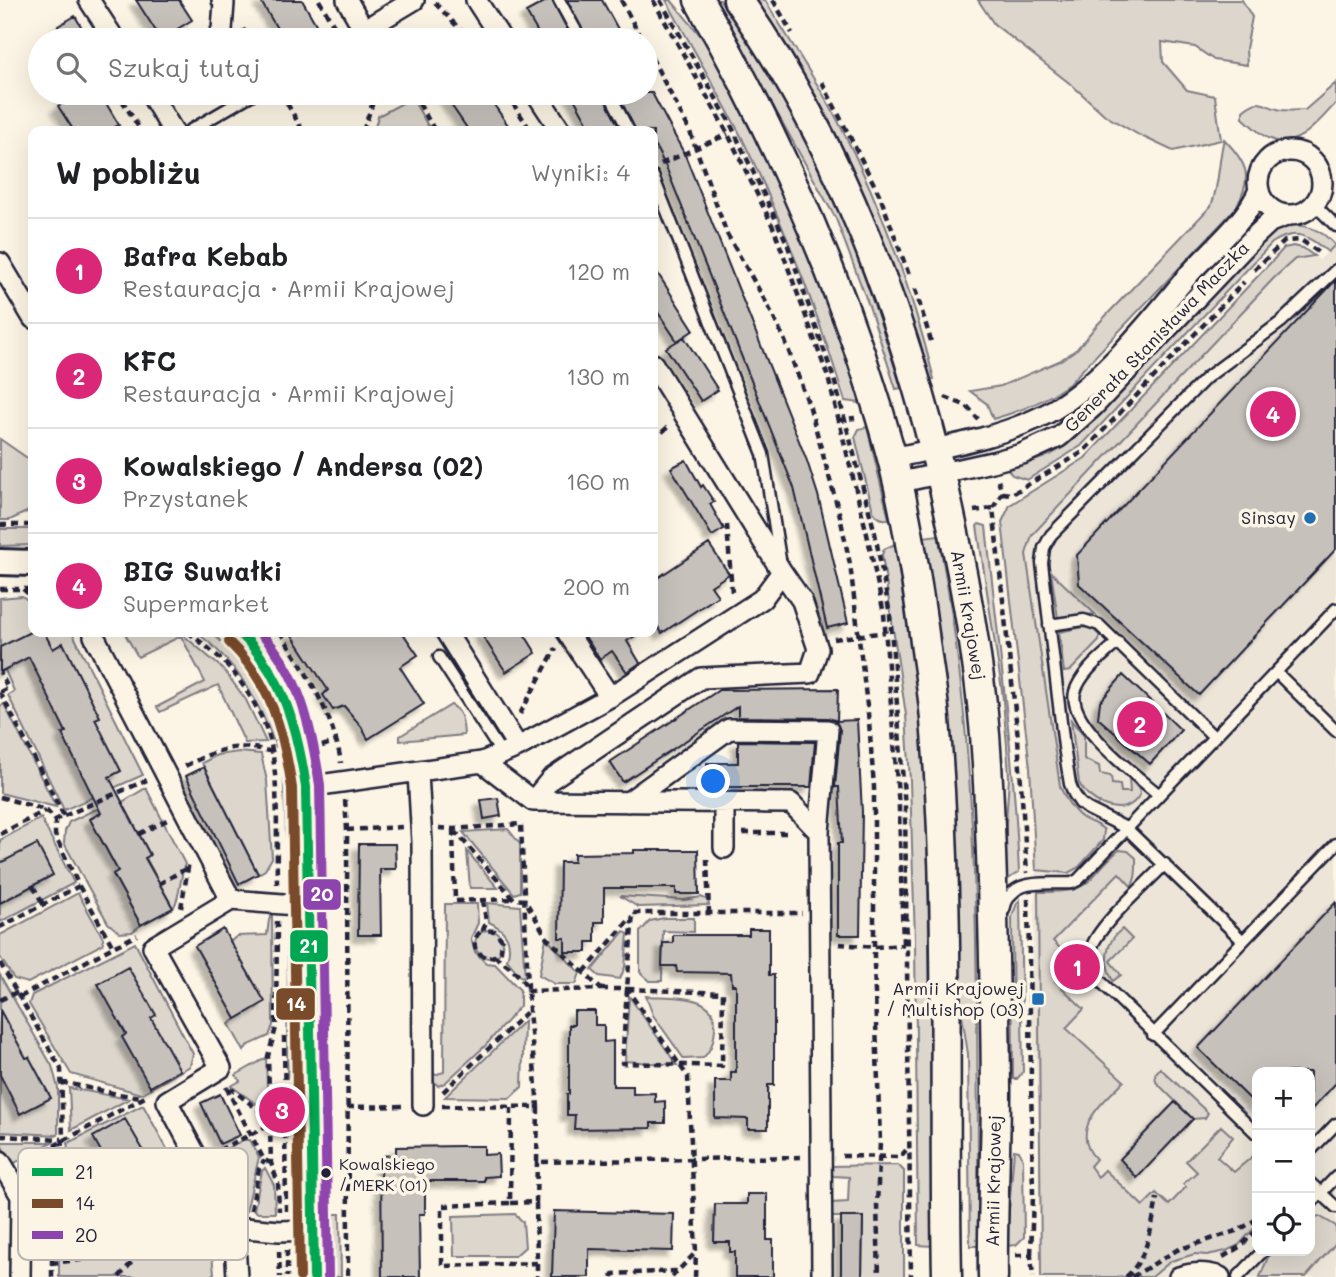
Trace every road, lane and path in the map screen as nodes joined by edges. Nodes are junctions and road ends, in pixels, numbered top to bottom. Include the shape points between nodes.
1 (89, 0) edge
2 (222, 0) edge
3 (319, 0) edge
4 (346, 0) edge
5 (414, 0) edge
6 (477, 0) edge
7 (559, 0) edge
8 (621, 0) edge
9 (653, 0) edge
10 (660, 0) edge
11 (699, 0) edge
12 (738, 0) edge
13 (435, 3) dead end
14 (108, 28) edge
15 (222, 28) edge
16 (335, 28) edge
17 (363, 28) edge
18 (367, 28) edge
19 (459, 28) edge
20 (494, 28) edge
21 (574, 28) edge
22 (636, 28) edge
23 (125, 105) edge
24 (157, 105) edge
25 (234, 105) edge
26 (288, 105) edge
27 (372, 105) edge
28 (420, 105) edge
29 (514, 105) edge
30 (544, 105) edge
31 (615, 105) edge
32 (138, 126) edge
33 (170, 126) edge
34 (198, 126) edge
35 (300, 126) edge
36 (365, 126) edge
37 (432, 126) edge
38 (528, 126) edge
39 (558, 126) edge
40 (626, 126) edge
41 (728, 134) junction
42 (658, 165) edge
43 (658, 189) edge
44 (1259, 190) junction
45 (1314, 204) junction
46 (1289, 215) junction
47 (1336, 226) edge
48 (0, 263) edge
49 (1336, 270) edge
50 (28, 310) edge
51 (658, 372) edge
52 (938, 461) junction
53 (992, 463) junction
54 (895, 470) junction
55 (733, 493) junction
56 (0, 524) edge
57 (28, 525) edge
58 (0, 562) edge
59 (28, 563) edge
60 (782, 572) junction
61 (22, 588) junction
62 (0, 589) edge
63 (28, 589) edge
64 (28, 593) edge
65 (733, 597) dead end
66 (1336, 609) edge
67 (1049, 625) junction
68 (885, 632) junction
69 (95, 637) edge
70 (194, 637) edge
71 (246, 637) edge
72 (283, 637) edge
73 (449, 637) edge
74 (561, 640) edge
75 (816, 642) junction
76 (1118, 642) junction
77 (565, 652) dead end
78 (439, 657) dead end
79 (0, 672) edge
80 (1276, 672) junction
81 (0, 692) edge
82 (610, 697) junction
83 (506, 728) junction
84 (1336, 731) edge
85 (1214, 737) junction
86 (338, 741) junction
87 (510, 750) junction
88 (301, 751) junction
89 (272, 752) junction
90 (482, 762) junction
91 (185, 766) dead end
92 (418, 773) junction
93 (151, 779) dead end
94 (344, 783) junction
95 (306, 787) junction
96 (1159, 794) junction
97 (0, 797) edge
98 (533, 801) junction
99 (628, 802) junction
100 (724, 803) junction
101 (165, 809) dead end
102 (46, 810) junction
103 (64, 816) junction
104 (170, 819) junction
105 (55, 820) junction
106 (521, 824) junction
107 (531, 824) dead end
108 (421, 826) junction
109 (1126, 828) junction
110 (175, 829) dead end
111 (453, 829) junction
112 (347, 830) junction
113 (819, 832) junction
114 (0, 834) edge
115 (139, 834) dead end
116 (718, 843) junction
117 (1336, 844) edge
118 (190, 860) dead end
119 (1165, 864) junction
120 (188, 868) junction
121 (159, 884) dead end
122 (1028, 884) junction
123 (33, 886) dead end
124 (79, 886) junction
125 (514, 899) junction
126 (231, 900) junction
127 (483, 900) junction
128 (524, 900) junction
129 (43, 904) junction
130 (277, 905) junction
131 (309, 906) junction
132 (709, 913) junction
133 (820, 913) junction
134 (179, 916) dead end
135 (633, 916) junction
136 (1, 925) edge
137 (483, 930) junction
138 (147, 931) dead end
139 (136, 936) junction
140 (1243, 941) junction
141 (820, 943) junction
142 (905, 945) junction
143 (142, 946) dead end
144 (113, 947) junction
145 (495, 956) junction
146 (0, 963) edge
147 (584, 972) junction
148 (601, 989) junction
149 (627, 989) junction
150 (528, 991) junction
151 (19, 994) junction
152 (0, 1000) edge
153 (529, 1011) junction
154 (1153, 1035) junction
155 (681, 1067) junction
156 (223, 1080) dead end
157 (61, 1082) junction
158 (228, 1090) junction
159 (155, 1091) dead end
160 (996, 1092) junction
161 (145, 1097) junction
162 (426, 1105) junction
163 (347, 1107) junction
164 (538, 1107) junction
165 (511, 1108) junction
166 (270, 1116) junction
167 (1336, 1124) edge
168 (270, 1125) junction
169 (1253, 1130) edge
170 (251, 1134) junction
171 (0, 1136) edge
172 (63, 1139) junction
173 (909, 1146) junction
174 (1315, 1146) edge
175 (44, 1148) edge
176 (62, 1148) edge
177 (194, 1148) edge
178 (223, 1148) edge
179 (822, 1157) junction
180 (264, 1160) junction
181 (693, 1161) junction
182 (537, 1162) junction
183 (271, 1163) junction
184 (3, 1167) edge
185 (1336, 1177) edge
186 (1315, 1188) edge
187 (18, 1191) edge
188 (1321, 1193) junction
189 (1157, 1198) dead end
190 (1315, 1199) edge
191 (536, 1202) junction
192 (248, 1203) edge
193 (510, 1203) junction
194 (1336, 1207) edge
195 (1252, 1222) edge
196 (248, 1228) edge
197 (314, 1230) junction
198 (279, 1231) junction
199 (696, 1252) junction
200 (1031, 1255) dead end
201 (1258, 1256) edge
202 (51, 1260) edge
203 (79, 1260) edge
204 (133, 1260) edge
205 (537, 1262) junction
206 (51, 1263) junction
207 (678, 1271) junction
208 (121, 1276) edge
209 (51, 1277) edge
210 (280, 1277) edge
211 (314, 1277) edge
212 (348, 1277) edge
213 (537, 1277) edge
214 (612, 1277) edge
215 (672, 1277) edge
216 (695, 1277) edge
217 (822, 1277) edge
218 (911, 1277) edge
219 (947, 1277) edge
220 (993, 1277) edge
221 (1126, 1277) edge
222 (1132, 1277) edge
223 (1179, 1277) edge
224 (1220, 1277) edge
225 (1237, 1277) edge

1 - 14 street
2 - 15 street
3 - 16 path
4 - 17 street
5 - 18 street
6 - 20 street
7 - 21 lane
8 - 22 path
9 - 41 path
10 - 142 path via 729,121 787,243 834,379 875,533 890,615 905,807
11 - 54 main road via 807,215 853,332
12 - 52 main road, Armii Krajowej via 803,102 851,198 908,352
13 - 19 path
23 - 32 path
24 - 33 street
25 - 34 lane
26 - 35 path
27 - 36 path
28 - 37 path
29 - 38 path
30 - 39 street
31 - 40 lane
41 - 42 path
41 - 68 path via 774,229 828,377 867,534
43 - 60 lane via 763,454
44 - 45 street via 1266,161 1293,151 1312,159 1318,167 1322,187
44 - 46 street via 1269,208
44 - 52 street, Generała Stanisława Maczka via 1232,228 1115,358 1074,396 1047,413
45 - 46 street via 1307,211
45 - 47 lane
46 - 53 street, Generała Stanisława Maczka via 1270,222 1254,237 1070,429 1041,446
48 - 50 street
49 - 67 lane via 1281,322 1206,379 1051,535 1042,563
51 - 55 street
52 - 53 street, Generała Stanisława Maczka
52 - 54 street, Generała Stanisława Maczka
52 - 160 main road, Armii Krajowej via 981,689
53 - 122 path via 1002,493 993,508 1018,738
54 - 219 main road via 935,718 944,912
55 - 60 street
55 - 65 path via 725,499
56 - 57 path
58 - 59 street
60 - 75 street via 802,601
60 - 82 street via 762,599
61 - 62 path
61 - 63 path
61 - 64 path
66 - 80 lane
67 - 76 lane via 1093,621
67 - 109 lane via 1070,785 1080,803
68 - 75 path
68 - 142 path
69 - 126 street
70 - 89 path via 231,669 253,700
71 - 88 street via 281,685
72 - 86 path via 319,697
73 - 83 street
74 - 77 path
74 - 82 street
74 - 83 path via 517,720
75 - 98 street via 810,673 701,678 551,779
76 - 85 lane
76 - 96 lane via 1083,676 1074,704 1093,735
78 - 87 lane
79 - 81 path via 8,688
80 - 84 lane
80 - 85 lane
81 - 103 path
82 - 87 street
83 - 87 street
85 - 96 lane
86 - 88 path
86 - 94 path
87 - 90 street
88 - 89 path via 279,756
88 - 95 street
89 - 91 path via 219,749
89 - 130 path
90 - 92 street
90 - 98 street
92 - 94 street
92 - 108 street
93 - 103 path
94 - 95 street
94 - 112 path
95 - 131 street
96 - 109 lane
97 - 102 path
98 - 99 street
99 - 100 street
99 - 113 street via 729,729 828,730
100 - 113 street via 791,803
100 - 116 street
101 - 104 path
102 - 105 path
102 - 114 path
103 - 105 path
104 - 110 path
104 - 115 path
105 - 124 path via 55,835
106 - 107 path
106 - 111 path
106 - 128 path
108 - 111 path
108 - 112 path
108 - 162 street
109 - 119 lane
109 - 122 lane via 1078,880
111 - 125 path
111 - 127 path via 455,901
112 - 163 path
113 - 116 path
113 - 133 street
116 - 132 path
117 - 140 lane
118 - 120 path
119 - 140 lane
119 - 154 lane via 1104,928 1094,942 1089,964 1091,972
120 - 121 path
120 - 134 path
122 - 160 lane via 1010,893 1004,907 1002,1051
122 - 200 path
123 - 129 path
124 - 129 path
124 - 144 path
125 - 127 path
125 - 128 path
126 - 130 street
126 - 177 street via 153,947 221,1068 167,1101
127 - 137 path
128 - 147 path via 547,938
128 - 150 path
129 - 136 path
130 - 131 street
130 - 166 path via 276,1028 268,1056
131 - 197 street
132 - 133 path
132 - 135 path
133 - 141 street
135 - 147 path
135 - 149 path
137 - 145 path via 495,931 502,940
137 - 145 path via 476,937 476,951 487,958
138 - 139 path
139 - 143 path
139 - 144 path
140 - 154 lane
141 - 142 path
141 - 179 street
142 - 173 path
144 - 151 path
145 - 150 path
146 - 151 path
147 - 148 path
148 - 149 path
148 - 150 path
149 - 155 path
149 - 155 path via 622,1063
149 - 155 path via 723,993 722,1066
150 - 153 path
151 - 152 path
151 - 157 path via 61,1069
153 - 162 path
153 - 164 path
154 - 169 lane
155 - 181 path via 688,1077
156 - 158 path
157 - 161 path
157 - 172 path
158 - 166 path
158 - 170 path
159 - 161 path
160 - 220 main road, Armii Krajowej
161 - 172 path
162 - 163 path
162 - 165 path
163 - 212 path
164 - 165 path
164 - 182 path
165 - 193 path
166 - 168 path
167 - 174 lane
168 - 170 path
168 - 183 path
170 - 178 path
170 - 180 path
171 - 172 path
172 - 175 path
172 - 176 path
173 - 179 path via 900,1157
173 - 218 path
179 - 181 path
179 - 217 street
180 - 183 path
180 - 192 path
181 - 182 path
181 - 199 path
182 - 191 path
183 - 198 path via 278,1183
184 - 187 street
185 - 188 lane
186 - 188 lane
188 - 190 lane
188 - 194 lane
189 - 221 path via 1139,1264
191 - 193 path
191 - 205 path
193 - 205 path via 442,1206 442,1266
195 - 222 path via 1177,1250
196 - 198 street
197 - 198 street
197 - 211 street
198 - 210 path
199 - 207 path
199 - 216 path
201 - 225 lane
202 - 206 path
203 - 206 path
204 - 208 path
205 - 213 path
206 - 209 path
207 - 214 path
207 - 215 path
223 - 224 street via 1207,1272

